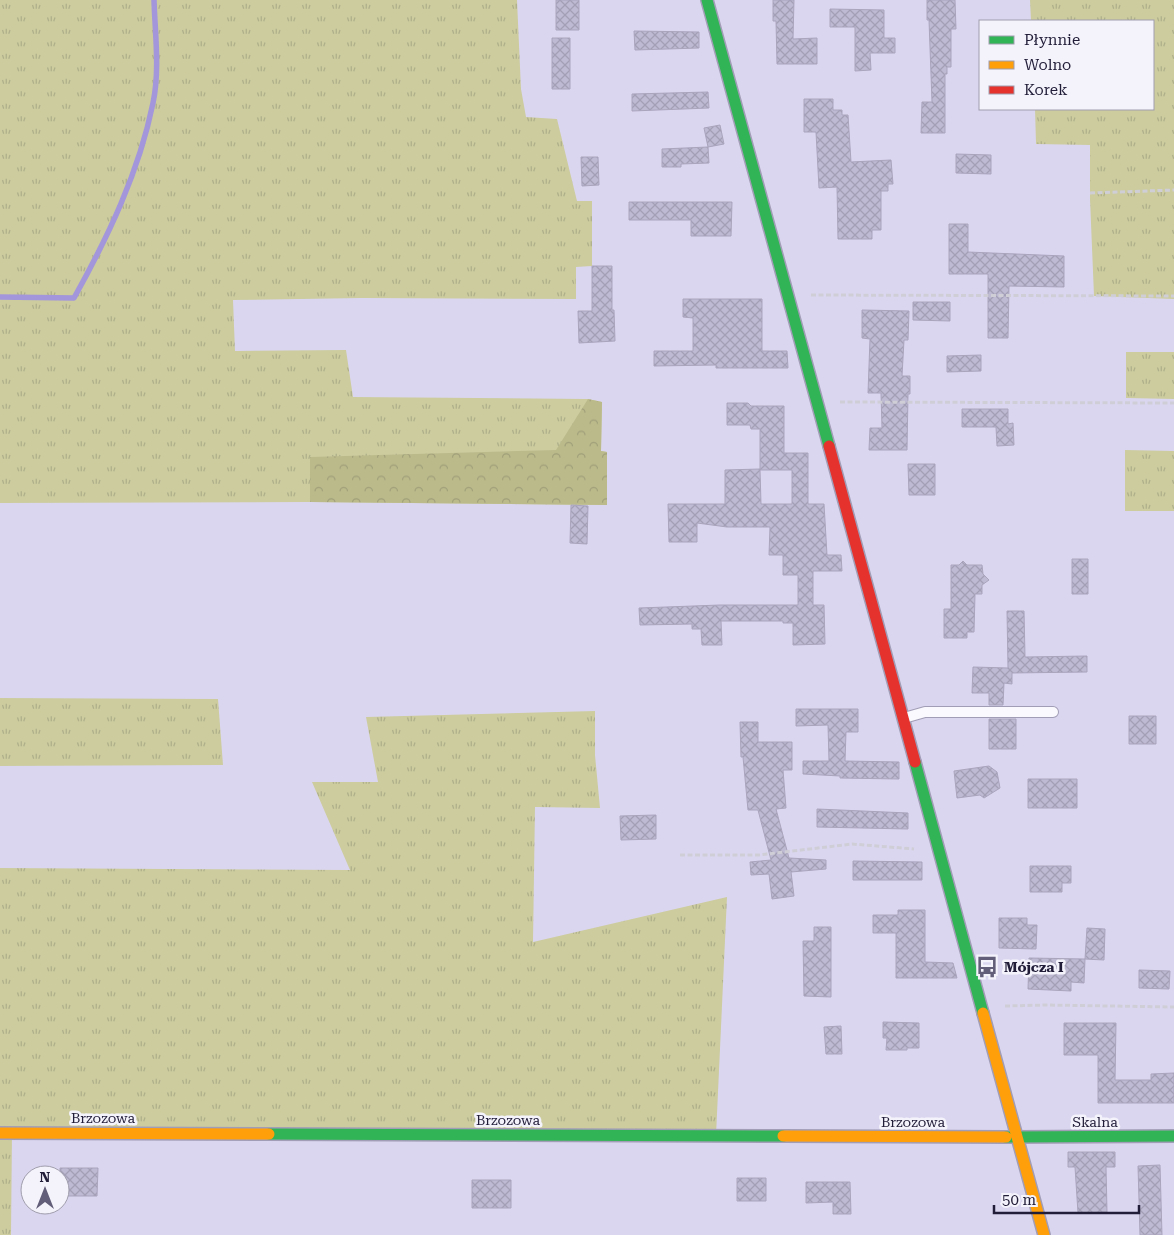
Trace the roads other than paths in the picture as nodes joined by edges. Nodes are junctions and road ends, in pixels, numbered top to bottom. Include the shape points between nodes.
1 (707, 0) edge
2 (1053, 712) dead end
3 (903, 718) junction
4 (0, 1133) edge
5 (1174, 1136) edge
6 (1017, 1137) junction
7 (1044, 1235) edge

1 - 3 street
2 - 3 lane via 926,712
3 - 6 street
4 - 6 street, Brzozowa
5 - 6 street, Skalna
6 - 7 street

